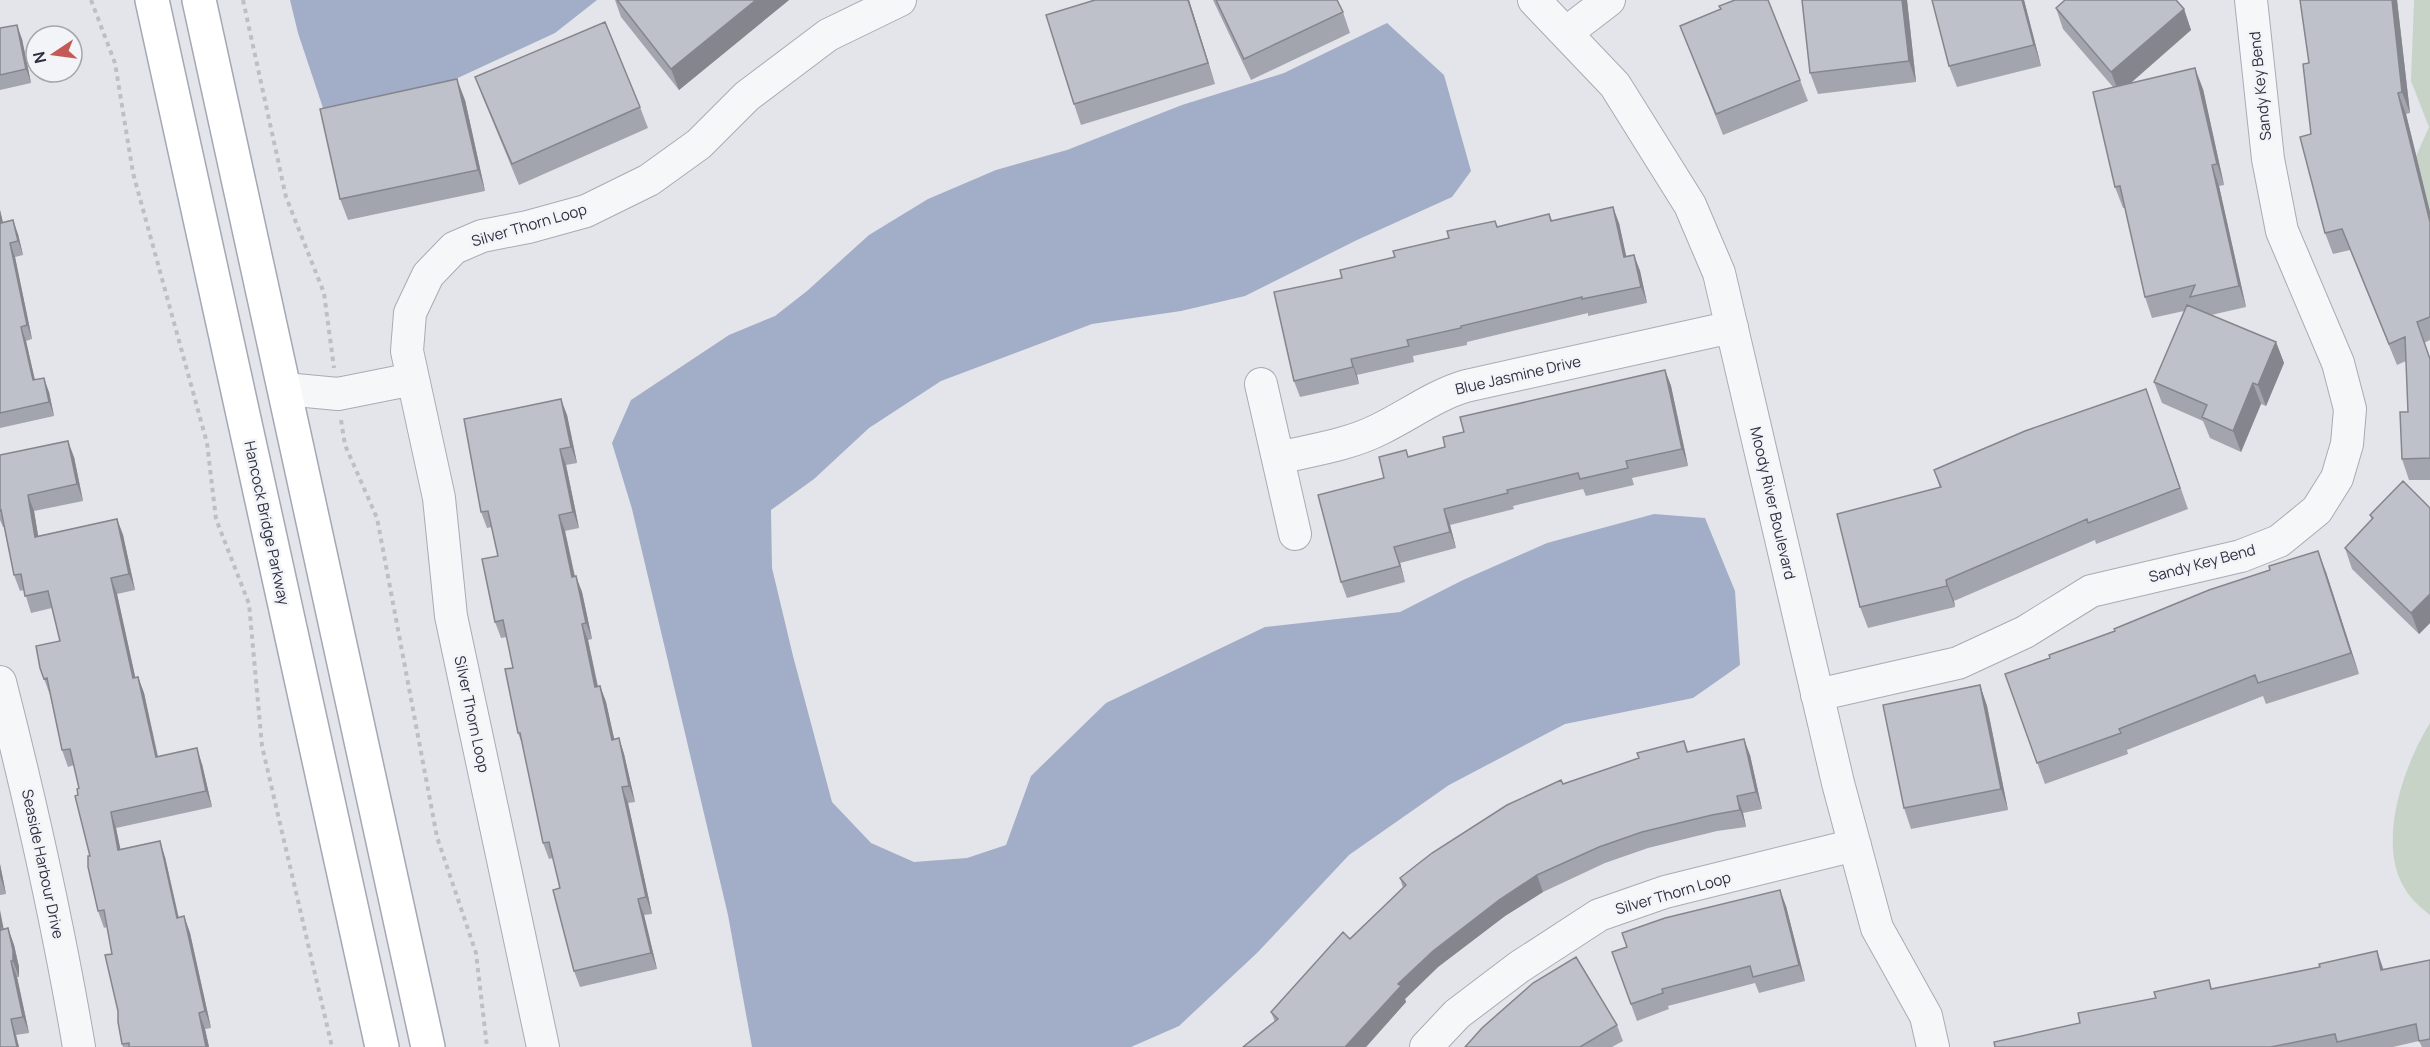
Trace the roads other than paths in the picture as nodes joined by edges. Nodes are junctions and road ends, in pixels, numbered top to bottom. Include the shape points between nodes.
1 (152, 0) edge
2 (199, 0) edge
3 (1534, 0) edge
4 (1609, 0) edge
5 (2251, 0) edge
6 (891, 2) edge
7 (1566, 33) junction
8 (1732, 327) junction
9 (413, 378) junction
10 (1261, 384) dead end
11 (285, 389) junction
12 (1278, 458) junction
13 (1295, 534) dead end
14 (0, 682) edge
15 (1817, 695) junction
16 (1855, 845) junction
17 (415, 986) junction
18 (371, 995) junction
19 (79, 1047) edge
20 (382, 1047) edge
21 (428, 1047) edge
22 (543, 1047) edge
23 (1426, 1047) edge
24 (1933, 1047) edge

1 - 18 main road, Hancock Bridge Parkway
2 - 11 main road
3 - 7 street, Moody River Boulevard
4 - 7 street
5 - 15 street, Sandy Key Bend via 2268,159 2282,231 2338,363 2350,409 2347,444 2337,478 2317,510 2279,541 2241,556 2091,591 2025,632 1958,663
6 - 9 street, Silver Thorn Loop via 828,35 747,96 699,144 648,180 586,211 482,236 454,248 428,275 410,314 407,351
7 - 8 street, Moody River Boulevard via 1616,85 1690,205 1719,273
8 - 12 street, Blue Jasmine Drive via 1466,386 1379,430
8 - 15 street, Moody River Boulevard
9 - 11 street via 338,394
9 - 22 street, Silver Thorn Loop via 439,498 451,616
10 - 12 street
11 - 17 main road
12 - 13 street
14 - 19 street, Seaside Harbour Drive via 42,854
15 - 16 street, Moody River Boulevard
16 - 23 street, Silver Thorn Loop via 1665,892 1599,915 1519,967 1457,1014
16 - 24 street, Moody River Boulevard via 1877,927 1926,1016
17 - 18 main road
17 - 21 main road
18 - 20 main road, Hancock Bridge Parkway

